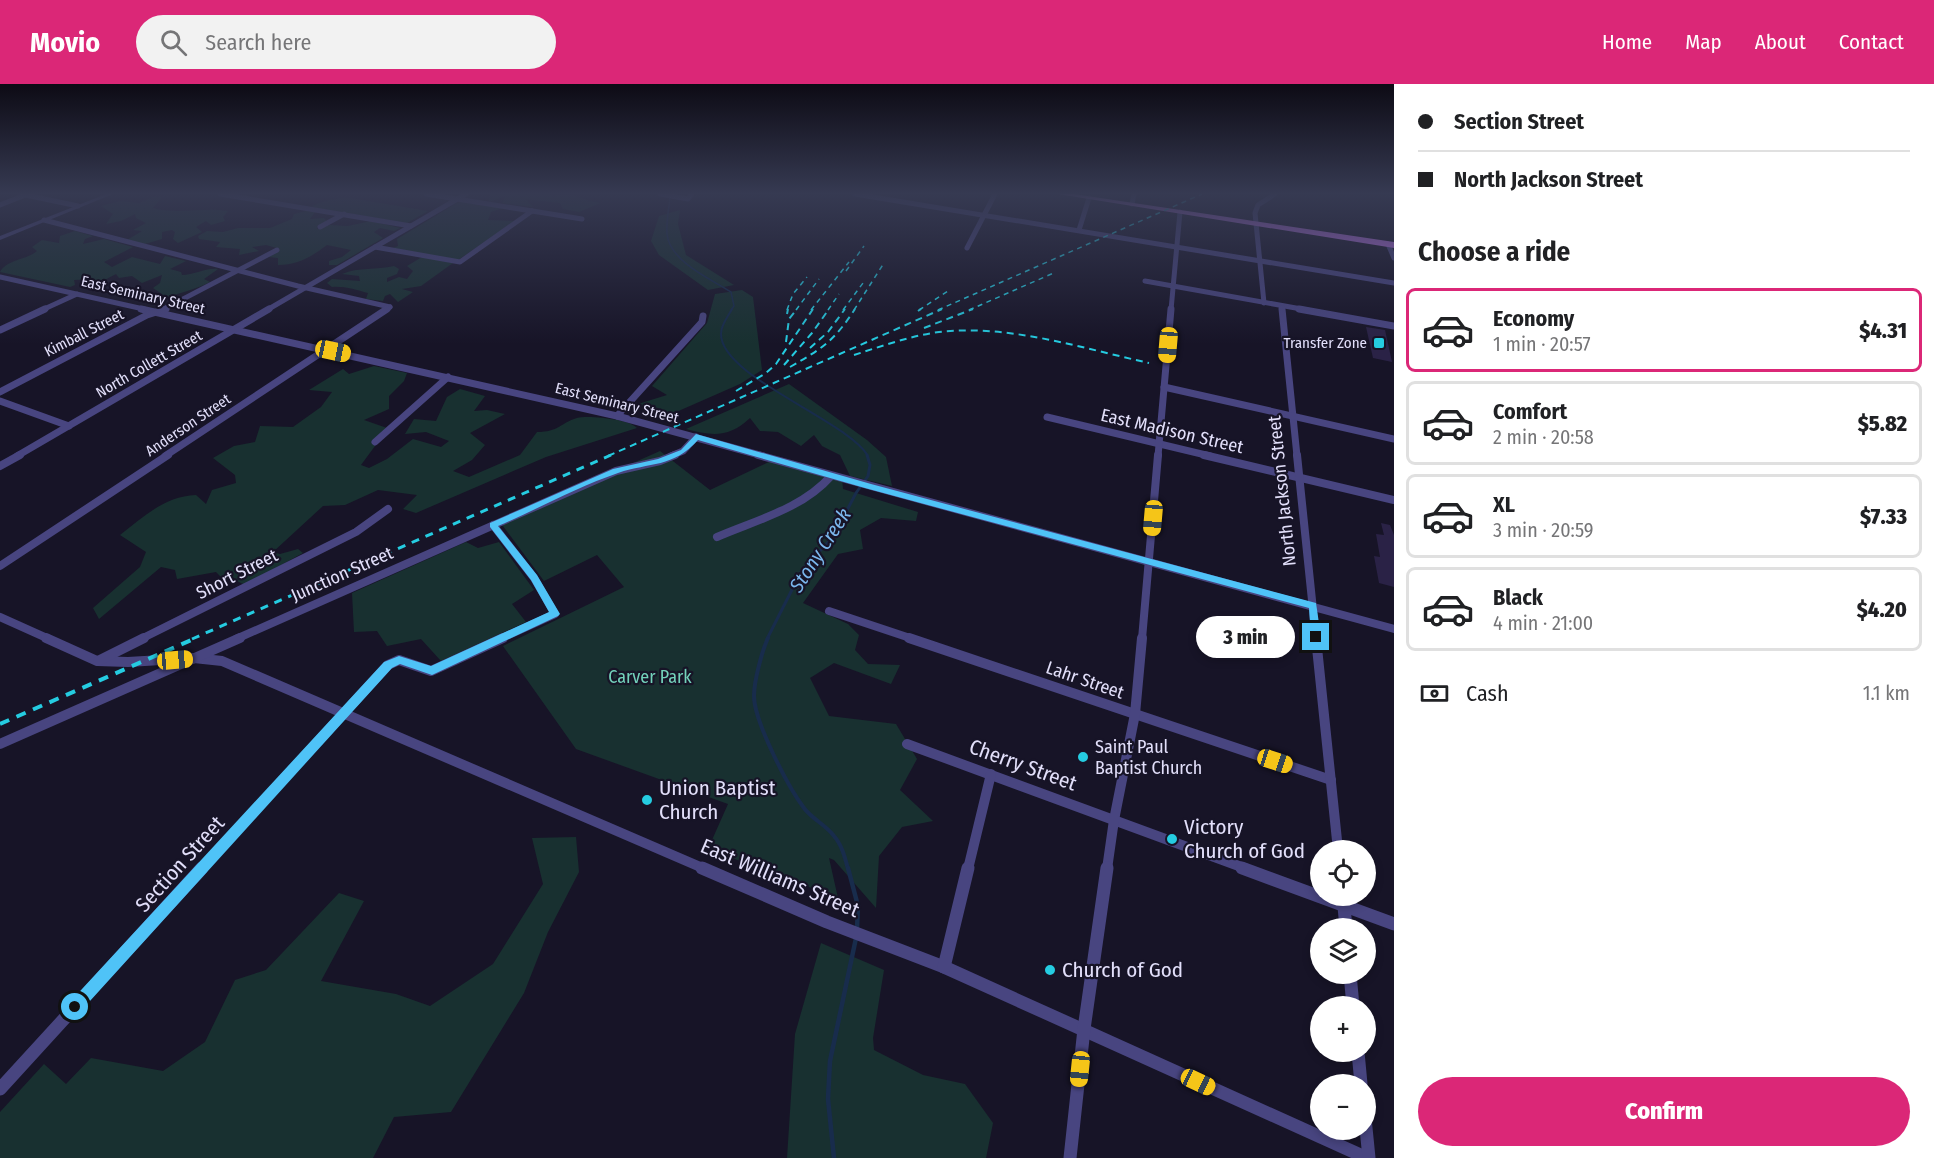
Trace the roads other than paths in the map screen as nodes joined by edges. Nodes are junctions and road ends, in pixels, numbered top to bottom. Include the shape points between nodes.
1 (136, 244) edge
2 (380, 244) edge
3 (485, 244) edge
4 (969, 244) edge
5 (1161, 244) edge
6 (1259, 244) edge
7 (1391, 245) edge
8 (375, 247) junction
9 (1178, 247) junction
10 (967, 249) dead end
11 (277, 250) dead end
12 (1394, 258) edge
13 (1260, 261) junction
14 (238, 271) junction
15 (2, 278) edge
16 (1145, 281) dead end
17 (1394, 283) edge
18 (1174, 286) junction
19 (305, 288) junction
20 (77, 294) junction
21 (1264, 303) junction
22 (1282, 306) junction
23 (157, 312) junction
24 (703, 316) dead end
25 (1394, 326) edge
26 (235, 329) junction
27 (0, 330) edge
28 (326, 350) junction
29 (448, 377) junction
30 (1164, 387) junction
31 (0, 392) edge
32 (0, 401) edge
33 (617, 416) junction
34 (1294, 416) junction
35 (1047, 417) dead end
36 (69, 426) junction
37 (696, 437) junction
38 (1394, 439) edge
39 (375, 442) dead end
40 (1159, 444) junction
41 (0, 466) edge
42 (831, 476) junction
43 (1300, 478) junction
44 (1394, 500) edge
45 (388, 509) dead end
46 (493, 525) junction
47 (717, 537) dead end
48 (1149, 562) junction
49 (0, 566) edge
50 (1313, 606) junction
51 (829, 611) dead end
52 (0, 617) edge
53 (1394, 629) edge
54 (194, 658) junction
55 (97, 661) junction
56 (1135, 714) junction
57 (343, 715) junction
58 (0, 744) edge
59 (907, 744) dead end
60 (991, 774) junction
61 (1331, 780) junction
62 (1114, 820) junction
63 (1337, 840) edge
64 (1310, 888) edge
65 (1356, 906) edge
66 (1394, 924) edge
67 (944, 967) junction
68 (1084, 1029) junction
69 (0, 1089) edge
70 (1367, 1140) edge
71 (1070, 1158) edge
72 (1368, 1158) edge

1 - 14 street
2 - 8 street, North Collett Street
3 - 8 street via 460,262
4 - 10 street
5 - 9 street
6 - 13 street
7 - 12 street
8 - 19 street, North Collett Street
9 - 13 street
9 - 18 street
11 - 14 street, Kimball Street
13 - 17 street
13 - 21 street
14 - 19 street
14 - 23 street, Kimball Street
15 - 20 street, East Seminary Street
16 - 18 street
18 - 21 street
18 - 30 street
19 - 26 street, North Collett Street
19 - 28 street, Anderson Street via 390,307
20 - 23 street, East Seminary Street
20 - 27 street
21 - 22 street
22 - 25 street
22 - 34 street, North Jackson Street
23 - 26 street, East Seminary Street
23 - 31 street, Kimball Street
24 - 33 street via 702,322
26 - 28 street, East Seminary Street
26 - 36 street, North Collett Street
28 - 29 street, East Seminary Street
28 - 49 street, Anderson Street
29 - 33 street, East Seminary Street
29 - 39 street
30 - 34 street
30 - 40 street
32 - 36 street
33 - 37 street, East Seminary Street
34 - 38 street
34 - 43 street, North Jackson Street
35 - 40 street, East Madison Street
36 - 41 street, North Collett Street
37 - 42 street, East Seminary Street
37 - 46 street, Junction Street via 684,451 616,471
40 - 43 street, East Madison Street
40 - 48 street
42 - 47 street via 810,496
42 - 48 street, East Seminary Street
43 - 44 street, East Madison Street
43 - 50 street, North Jackson Street
45 - 55 street, Short Street via 356,532
46 - 54 street, Junction Street
46 - 57 street, Section Street via 534,578 555,614 432,671 399,660 388,665
48 - 50 street, East Seminary Street
48 - 56 street
50 - 53 street, East Seminary Street
50 - 61 street, North Jackson Street
51 - 56 street, Lahr Street
52 - 55 street, East Williams Street
54 - 55 street, East Williams Street
54 - 57 street, East Williams Street via 222,662
54 - 58 street, Junction Street
56 - 61 street, Lahr Street
56 - 62 street
57 - 67 street, East Williams Street via 827,922
57 - 69 street, Section Street
59 - 60 street, Cherry Street
60 - 62 street, Cherry Street
60 - 67 street
61 - 63 street, North Jackson Street
62 - 64 street, Cherry Street
62 - 68 street
65 - 66 street, Cherry Street
67 - 68 street, East Williams Street
68 - 71 street
68 - 72 street, East Williams Street
70 - 72 street

